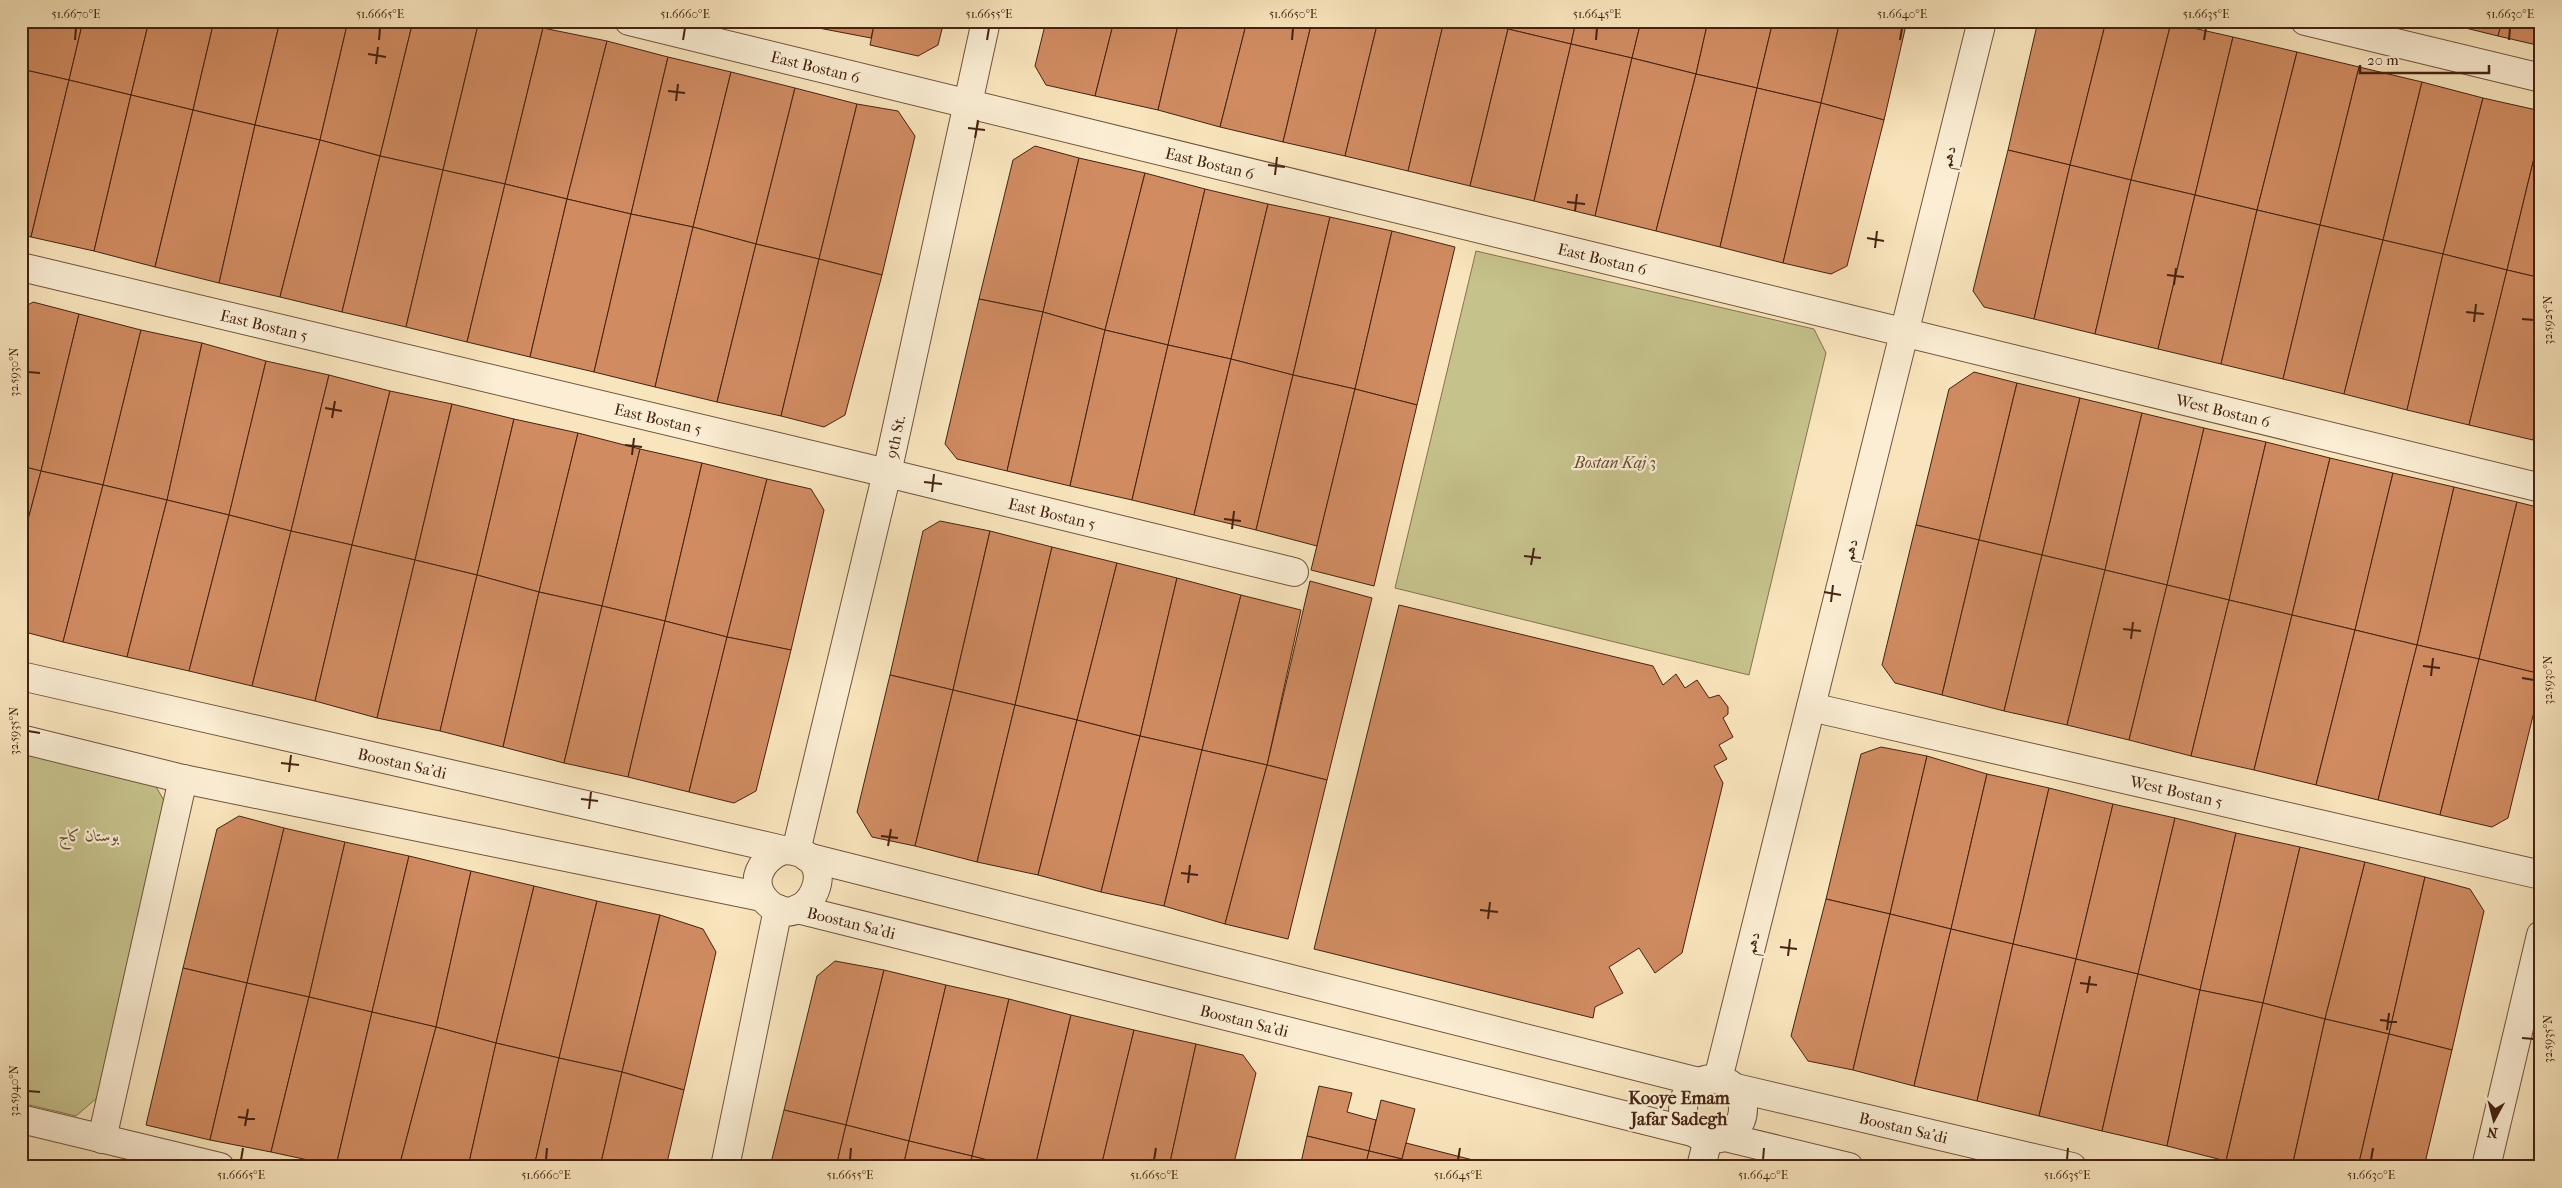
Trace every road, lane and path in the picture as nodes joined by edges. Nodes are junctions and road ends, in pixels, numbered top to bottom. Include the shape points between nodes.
1 (629, 21) edge
2 (986, 21) edge
3 (1982, 21) edge
4 (2305, 21) edge
5 (2541, 78) edge
6 (968, 102) junction
7 (21, 267) edge
8 (1905, 333) junction
9 (887, 472) junction
10 (2541, 488) edge
11 (1294, 572) dead end
12 (21, 676) edge
13 (1811, 707) junction
14 (21, 739) edge
15 (183, 779) junction
16 (795, 852) junction
17 (2541, 875) edge
18 (779, 905) junction
19 (2541, 935) edge
20 (1718, 1083) junction
21 (21, 1119) edge
22 (1708, 1136) junction
23 (102, 1139) junction
24 (220, 1167) edge
25 (725, 1167) edge
26 (1701, 1167) edge
27 (1849, 1167) edge
28 (2072, 1167) edge
29 (2486, 1167) edge

1 - 6 street, East Bostan 6
2 - 6 street, 9th St.
3 - 8 street, دهم
4 - 5 street
6 - 8 street, East Bostan 6
6 - 9 street, 9th St.
7 - 9 street, East Bostan 5
8 - 10 street, West Bostan 6
8 - 13 street, دهم
9 - 11 street, East Bostan 5
9 - 16 street, 9th St.
12 - 16 street, Boostan Sa'di
13 - 17 street, West Bostan 5
13 - 20 street, دهم
14 - 15 street, Boostan Sa'di
15 - 18 street, Boostan Sa'di
15 - 23 street
16 - 18 street via 765,860 760,868 757,878
16 - 18 street via 817,872 817,891 806,905
16 - 20 street, Boostan Sa'di
18 - 22 street, Boostan Sa'di
18 - 25 street
19 - 29 street
20 - 22 street via 1744,1106 1743,1116 1733,1132
20 - 22 street via 1691,1087 1682,1105 1682,1115
20 - 28 street, Boostan Sa'di
21 - 23 street
22 - 26 street
22 - 27 street, Boostan Sa'di
23 - 24 street

